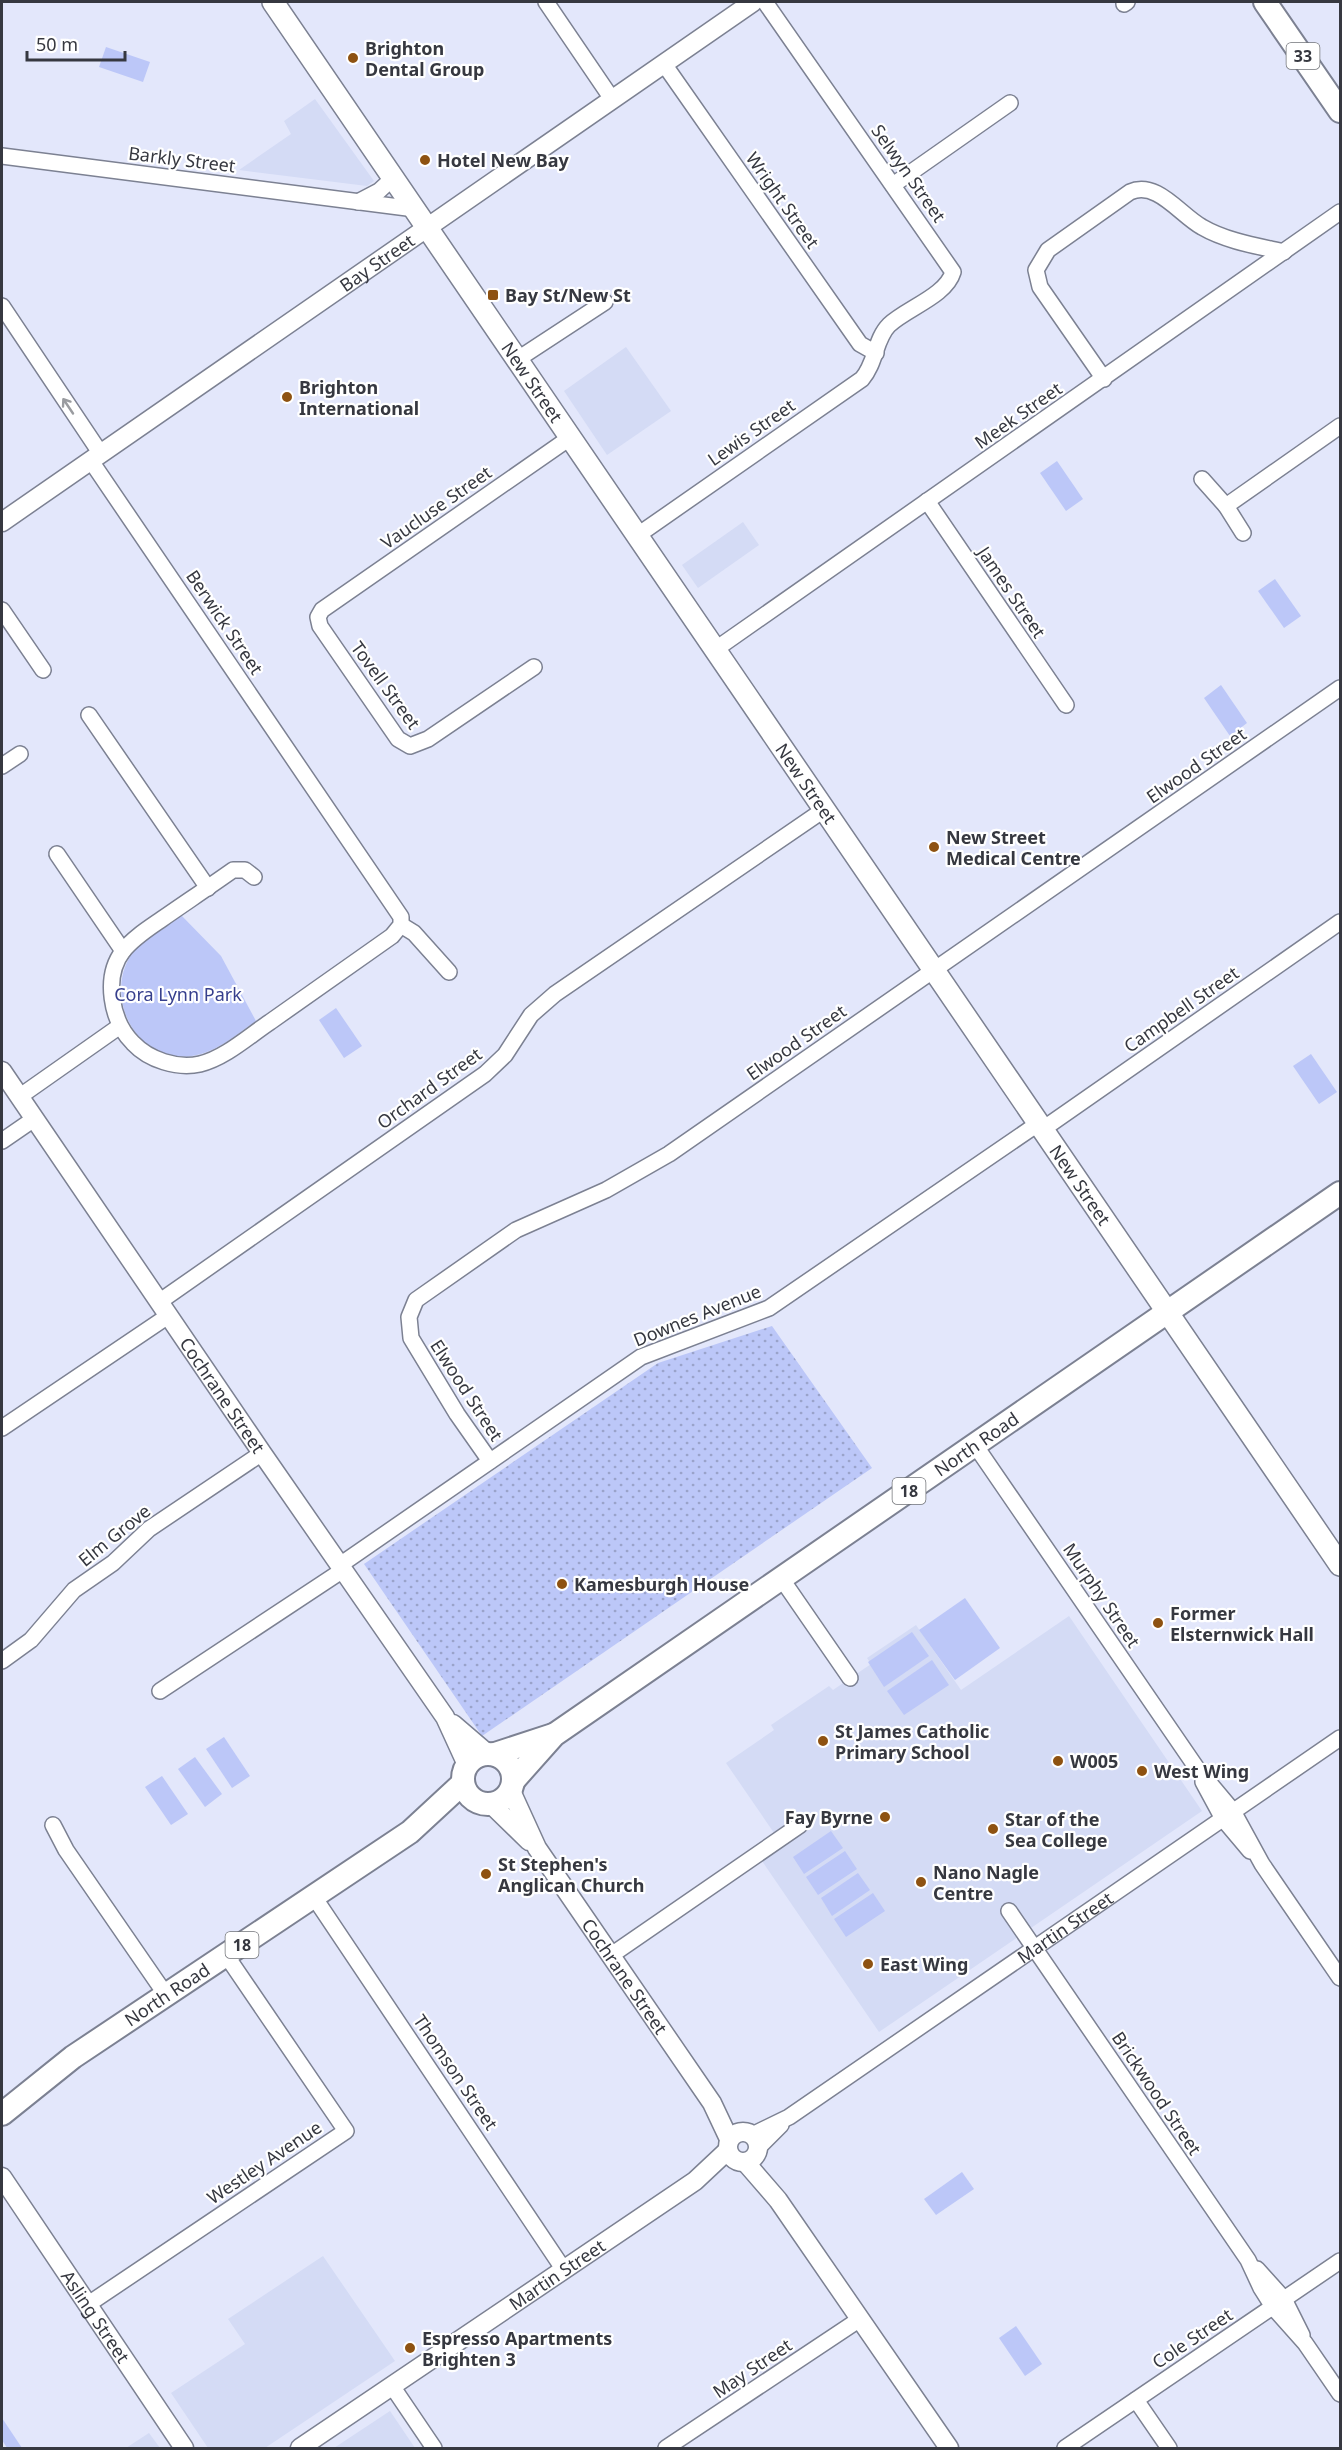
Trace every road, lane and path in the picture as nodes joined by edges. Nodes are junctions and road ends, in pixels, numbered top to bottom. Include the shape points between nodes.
1 (273, 2) edge
2 (546, 2) edge
3 (753, 2) edge
4 (765, 2) edge
5 (1265, 2) edge
6 (664, 64) junction
7 (612, 99) junction
8 (1010, 103) dead end
9 (1341, 111) edge
10 (2, 156) edge
11 (393, 178) junction
12 (893, 185) junction
13 (358, 202) junction
14 (415, 209) junction
15 (1341, 212) edge
16 (428, 228) junction
17 (1284, 252) junction
18 (604, 302) dead end
19 (2, 306) edge
20 (876, 353) junction
21 (518, 359) junction
22 (1104, 379) junction
23 (1341, 426) edge
24 (571, 437) junction
25 (96, 458) junction
26 (1202, 479) dead end
27 (927, 501) junction
28 (1226, 506) junction
29 (2, 522) edge
30 (1243, 533) dead end
31 (638, 535) junction
32 (2, 610) edge
33 (322, 610) joint
34 (716, 649) junction
35 (534, 667) dead end
36 (44, 670) dead end
37 (1341, 688) edge
38 (1066, 705) dead end
39 (89, 715) dead end
40 (20, 754) dead end
41 (2, 766) edge
42 (825, 809) junction
43 (57, 854) dead end
44 (254, 878) dead end
45 (207, 888) junction
46 (1341, 922) edge
47 (401, 925) junction
48 (123, 951) junction
49 (935, 969) junction
50 (449, 972) dead end
51 (123, 1031) junction
52 (2, 1071) edge
53 (26, 1107) junction
54 (1041, 1126) junction
55 (2, 1141) edge
56 (1341, 1193) edge
57 (164, 1309) junction
58 (1168, 1312) junction
59 (2, 1428) edge
60 (975, 1445) junction
61 (262, 1453) junction
62 (490, 1461) junction
63 (1341, 1565) edge
64 (341, 1567) junction
65 (781, 1578) junction
66 (2, 1660) edge
67 (850, 1678) dead end
68 (160, 1691) dead end
69 (446, 1716) junction
70 (554, 1735) junction
71 (1341, 1737) edge
72 (491, 1754) junction
73 (465, 1774) junction
74 (512, 1786) junction
75 (484, 1803) junction
76 (1228, 1815) junction
77 (800, 1825) dead end
78 (53, 1826) dead end
79 (410, 1832) junction
80 (537, 1848) junction
81 (314, 1897) junction
82 (1009, 1911) dead end
83 (1034, 1948) junction
84 (226, 1955) junction
85 (610, 1956) junction
86 (1341, 1978) edge
87 (166, 1995) junction
88 (73, 2057) junction
89 (2, 2093) edge
90 (2, 2114) edge
91 (743, 2148) junction
92 (3, 2182) edge
93 (1341, 2260) edge
94 (564, 2270) junction
95 (1279, 2303) junction
96 (87, 2305) junction
97 (860, 2319) junction
98 (392, 2386) junction
99 (1341, 2394) edge
100 (1136, 2400) junction
101 (184, 2448) edge
102 (300, 2448) edge
103 (434, 2448) edge
104 (666, 2448) edge
105 (949, 2448) edge
106 (1065, 2448) edge
107 (1169, 2448) edge

1 - 11 main road, New Street
2 - 7 street
3 - 6 street, Bay Street
4 - 12 street, Selwyn Street
5 - 9 main road, 33
6 - 7 street, Bay Street
6 - 20 street, Wright Street via 860,344
7 - 16 street, Bay Street
8 - 12 street
10 - 13 street, Barkly Street
11 - 13 street
11 - 14 main road, New Street
12 - 20 street, Selwyn Street via 953,272 946,285 891,323 881,336
13 - 14 street, Barkly Street
14 - 16 main road, New Street
15 - 17 street, Meek Street
16 - 21 main road, New Street
16 - 25 street, Bay Street
17 - 22 street, Meek Street
17 - 22 street via 1224,237 1202,227 1159,195 1139,188 1048,250 1036,270 1040,287
18 - 21 street
25 -> 19 street, Berwick Street
20 - 31 street, Lewis Street via 862,379
21 - 24 main road, New Street
22 - 27 street, Meek Street
23 - 28 street
24 - 31 main road, New Street
24 - 33 street, Vaucluse Street
25 - 29 street, Bay Street
25 - 47 street, Berwick Street via 398,909
26 - 28 street
27 - 34 street, Meek Street
27 - 38 street, James Street
28 - 30 street
31 - 34 main road, New Street
32 - 36 street
33 - 35 street, Tovell Street via 318,617 320,626 404,744 414,745 428,739
34 - 42 main road, New Street
37 - 49 street, Elwood Street
39 - 45 street
40 - 41 street
42 - 49 main road, New Street
42 - 57 street, Orchard Street via 555,994 531,1015 505,1055 484,1074
43 - 48 street
44 - 45 street via 245,870 233,870
45 - 48 street
46 - 54 street, Campbell Street
47 - 50 street via 414,933
47 - 51 street via 393,936 211,1060 173,1064 143,1052
48 - 51 street via 117,961 113,990 115,1013
49 - 54 main road, New Street
49 - 62 street, Elwood Street via 669,1154 606,1190 516,1230 416,1300 408,1326 415,1348
51 - 53 street
52 - 53 street, Cochrane Street
53 - 55 street
53 - 57 street, Cochrane Street
54 - 58 main road, New Street
54 - 62 street, Downes Avenue via 769,1308 641,1357
56 - 58 main road, North Road / 18
57 - 59 street, Orchard Street
57 - 61 street, Cochrane Street
58 - 60 main road, North Road / 18
58 - 63 main road, New Street
60 - 65 main road, North Road / 18
60 - 76 street, Murphy Street
61 - 64 street, Cochrane Street
61 - 66 street, Elm Grove via 149,1529 113,1563 74,1590 31,1640
62 - 64 street, Downes Avenue
64 - 68 street, Downes Avenue
64 - 69 street, Cochrane Street
65 - 67 street
65 - 70 main road, North Road / 18
69 - 72 street, Cochrane Street via 473,1743
69 - 73 street, Cochrane Street
70 - 72 main road, North Road / 18
70 - 74 main road, North Road / 18
71 - 76 street, Martin Street
72 - 73 main road, 18 via 473,1759
72 - 74 main road via 509,1764
73 - 75 main road via 471,1798
73 - 79 main road, North Road / 18
74 - 75 main road, 18 via 499,1802
74 - 80 street, Cochrane Street
75 - 79 main road, North Road / 18
75 - 80 street, Cochrane Street
76 - 83 street, Martin Street
76 - 86 street, Murphy Street
77 - 85 street
78 - 87 street
79 - 81 main road, North Road / 18
80 - 85 street, Cochrane Street
81 - 84 main road, North Road / 18
81 - 94 street, Thomson Street
82 - 83 street, Brickwood Street
83 - 91 street, Martin Street
83 - 95 street, Brickwood Street via 1248,2260 1261,2288
84 - 87 main road, North Road / 18
84 - 96 street, Westley Avenue via 346,2131
85 - 91 street, Cochrane Street
87 - 88 main road, North Road / 18
88 - 89 main road, North Road / 18
88 - 90 main road, North Road / 18
91 - 94 street, Martin Street
91 - 97 street, Cochrane Street
92 - 96 street, Asling Street
93 - 95 street, Cole Street
94 - 98 street, Martin Street
95 - 99 street, Brickwood Street via 1288,2326
95 - 100 street, Cole Street
96 - 101 street, Asling Street
97 - 104 street, May Street
97 - 105 street, Cochrane Street
98 - 102 street, Martin Street
98 - 103 street
100 - 106 street, Cole Street
100 - 107 street

